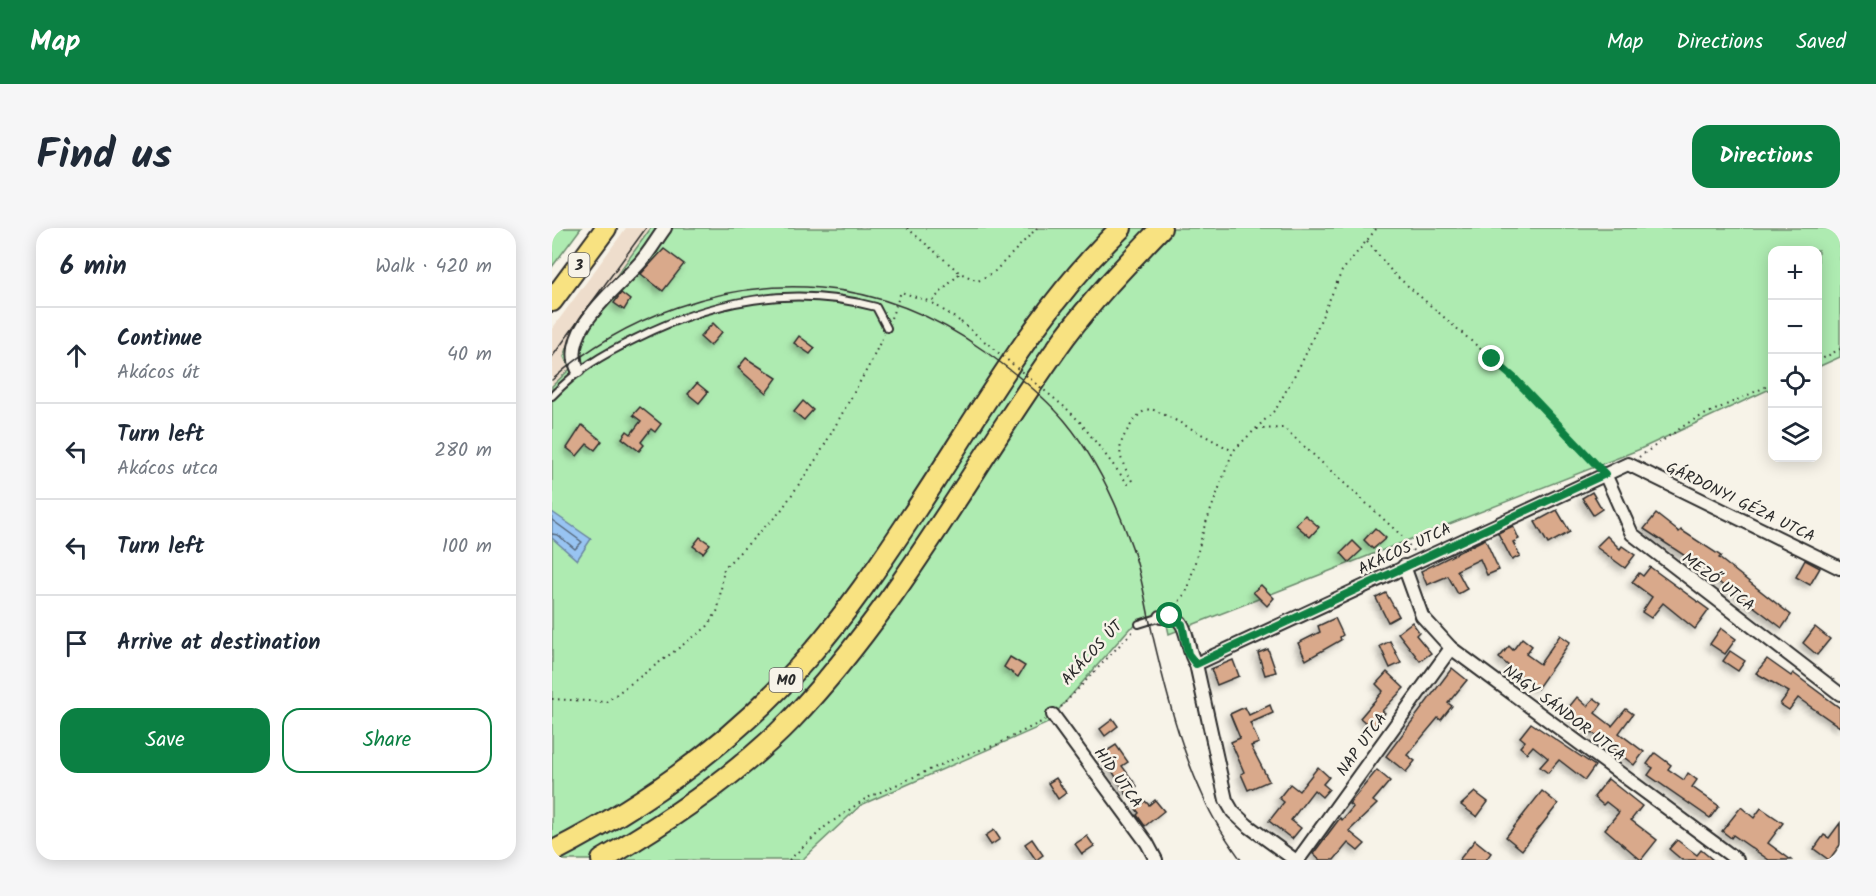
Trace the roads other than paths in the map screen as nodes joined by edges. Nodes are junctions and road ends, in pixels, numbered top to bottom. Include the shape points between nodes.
1 (606, 228) edge
2 (665, 228) edge
3 (1121, 228) edge
4 (1161, 228) edge
5 (552, 301) edge
6 (887, 328) road end
7 (578, 370) junction
8 (552, 396) edge
9 (1628, 464) joint
10 (1605, 474) junction
11 (1404, 566) junction
12 (1840, 568) edge
13 (1165, 616) joint
14 (1139, 624) road end
15 (1451, 648) junction
16 (1196, 664) junction
17 (1840, 694) edge
18 (1053, 715) road end
19 (552, 852) edge
20 (602, 860) edge
21 (1156, 860) edge
22 (1296, 860) edge
23 (1737, 860) edge

1 - 5 main road, 3
2 - 7 street via 581,331 574,351
3 - 19 main road, M0 via 1044,319 911,518 809,656 743,724 696,764 621,816
4 - 20 main road, M0 via 1066,336 886,604 797,713 724,778
6 - 7 lane via 876,307 864,303 795,296 753,299 672,320
7 - 8 lane
9 - 10 street, AKÁCOS UTCA
9 - 12 street, GÁRDONYI GÉZA UTCA
10 - 11 street, AKÁCOS UTCA
10 - 17 street, MEZŐ UTCA via 1632,534
11 - 15 street, NAGY SÁNDOR UTCA via 1422,616
11 - 16 street, AKÁCOS UTCA
13 - 14 lane, AKÁCOS ÚT
13 - 16 street via 1182,624 1188,654
15 - 22 street, NAP UTCA
15 - 23 street, NAGY SÁNDOR UTCA
16 - 22 street via 1226,800 1247,825
18 - 21 street, HÍD UTCA

